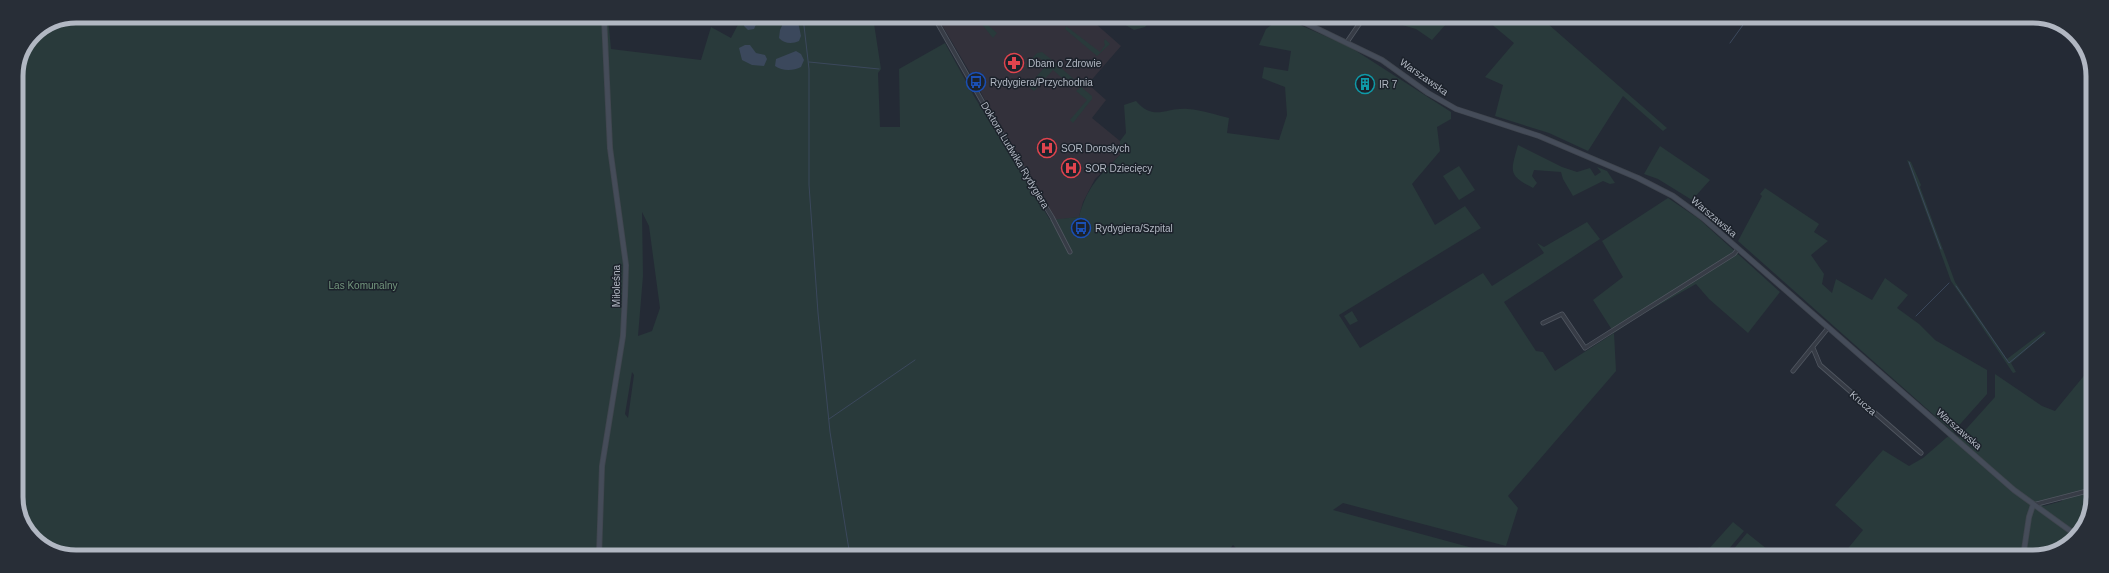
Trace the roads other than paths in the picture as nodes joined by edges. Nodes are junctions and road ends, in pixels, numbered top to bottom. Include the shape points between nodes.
1 (604, 23) edge
2 (937, 23) edge
3 (1306, 23) edge
4 (1360, 23) edge
5 (1347, 42) junction
6 (1738, 249) junction
7 (1070, 252) dead end
8 (1543, 323) dead end
9 (1828, 328) junction
10 (1813, 348) junction
11 (1793, 371) dead end
12 (1921, 453) dead end
13 (2086, 491) edge
14 (2034, 505) junction
15 (2072, 533) edge
16 (600, 550) edge
17 (2024, 550) edge

1 - 16 main road, Miłoleśna via 610,148 626,265 626,288 623,336 602,466
2 - 7 street, Doktora Ludwika Rydygiera
3 - 5 main road, Warszawska
4 - 5 street
5 - 6 main road, Warszawska via 1382,60 1428,93 1456,109 1550,140 1666,192 1698,214
6 - 8 street via 1734,254 1585,348 1562,314
6 - 9 main road, Warszawska
9 - 10 street
9 - 14 main road, Warszawska
10 - 11 street
10 - 12 street, Krucza via 1820,365
13 - 14 street
14 - 15 main road, Warszawska
14 - 17 main road via 2029,517

